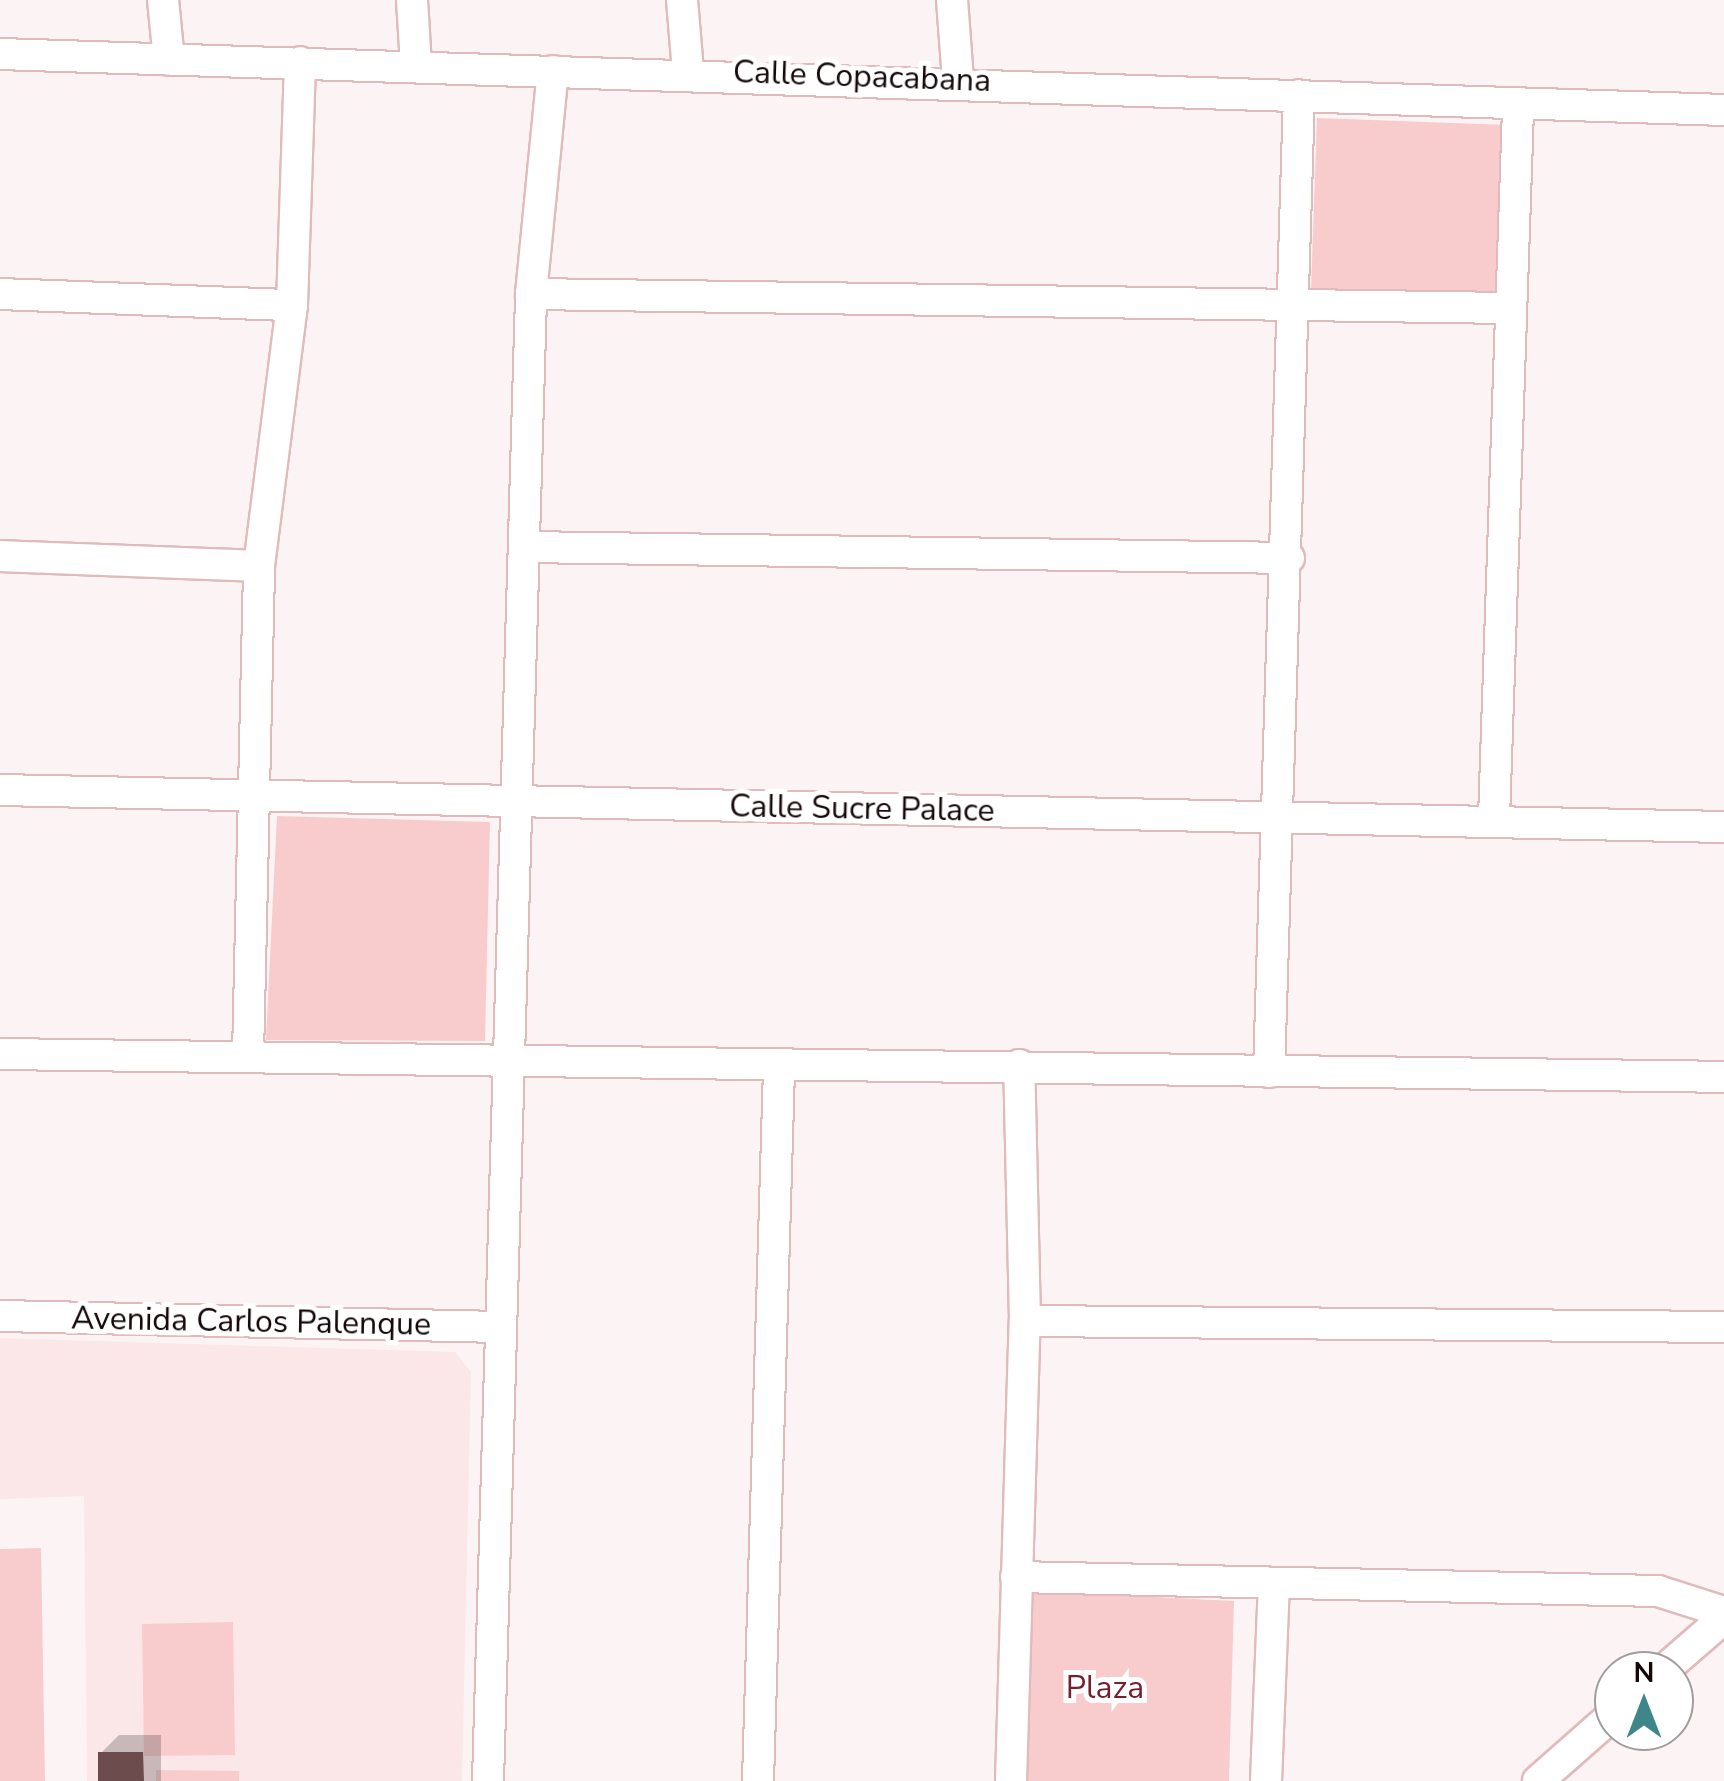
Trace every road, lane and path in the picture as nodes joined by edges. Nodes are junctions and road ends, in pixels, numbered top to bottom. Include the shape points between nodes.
1 (163, 0) edge
2 (412, 0) edge
3 (682, 0) edge
4 (952, 0) edge
5 (0, 54) edge
6 (169, 60) junction
7 (300, 62) junction
8 (416, 66) junction
9 (553, 71) junction
10 (688, 72) junction
11 (958, 80) junction
12 (1299, 94) junction
13 (1518, 108) junction
14 (1724, 110) edge
15 (0, 294) edge
16 (531, 294) junction
17 (1296, 304) junction
18 (292, 305) junction
19 (1510, 308) junction
20 (524, 547) junction
21 (0, 556) edge
22 (1289, 558) junction
23 (258, 566) junction
24 (0, 790) edge
25 (254, 794) junction
26 (516, 800) junction
27 (1494, 818) junction
28 (1278, 819) junction
29 (1724, 826) edge
30 (0, 1054) edge
31 (248, 1056) junction
32 (509, 1061) junction
33 (1019, 1065) junction
34 (779, 1070) junction
35 (1269, 1072) junction
36 (1724, 1077) edge
37 (0, 1316) edge
38 (1025, 1321) junction
39 (1724, 1326) edge
40 (502, 1327) junction
41 (1016, 1576) junction
42 (1274, 1583) junction
43 (1724, 1615) edge
44 (1685, 1651) edge
45 (1594, 1732) edge
46 (488, 1781) edge
47 (758, 1781) edge
48 (1011, 1781) edge
49 (1266, 1781) edge
50 (1538, 1781) edge

1 - 6 street
2 - 8 street
3 - 10 street
4 - 11 street
5 - 6 street, Calle Copacabana
6 - 7 street, Calle Copacabana
7 - 8 street, Calle Copacabana
7 - 18 street
8 - 9 street, Calle Copacabana
9 - 10 street, Calle Copacabana
9 - 16 street
10 - 11 street, Calle Copacabana
11 - 12 street, Calle Copacabana
12 - 13 street, Calle Copacabana
12 - 17 street
13 - 14 street, Calle Copacabana
13 - 19 street
15 - 18 street
16 - 17 street
16 - 20 street
17 - 19 street
17 - 22 street
18 - 23 street
19 - 27 street
20 - 22 street
20 - 26 street
21 - 23 street
22 - 28 street
23 - 25 street
24 - 25 street, Calle Sucre Palace
25 - 26 street, Calle Sucre Palace
25 - 31 street
26 - 28 street, Calle Sucre Palace
26 - 32 street
27 - 28 street, Calle Sucre Palace
27 - 29 street, Calle Sucre Palace
28 - 35 street
30 - 31 street
31 - 32 street
32 - 34 street
32 - 40 street
33 - 34 street
33 - 35 street
33 - 38 street
34 - 47 street
35 - 36 street
37 - 40 street, Avenida Carlos Palenque
38 - 39 street
38 - 41 street
40 - 46 street
41 - 42 street
41 - 48 street
42 - 43 street via 1658,1591
42 - 49 street
43 - 44 street
45 - 50 street

